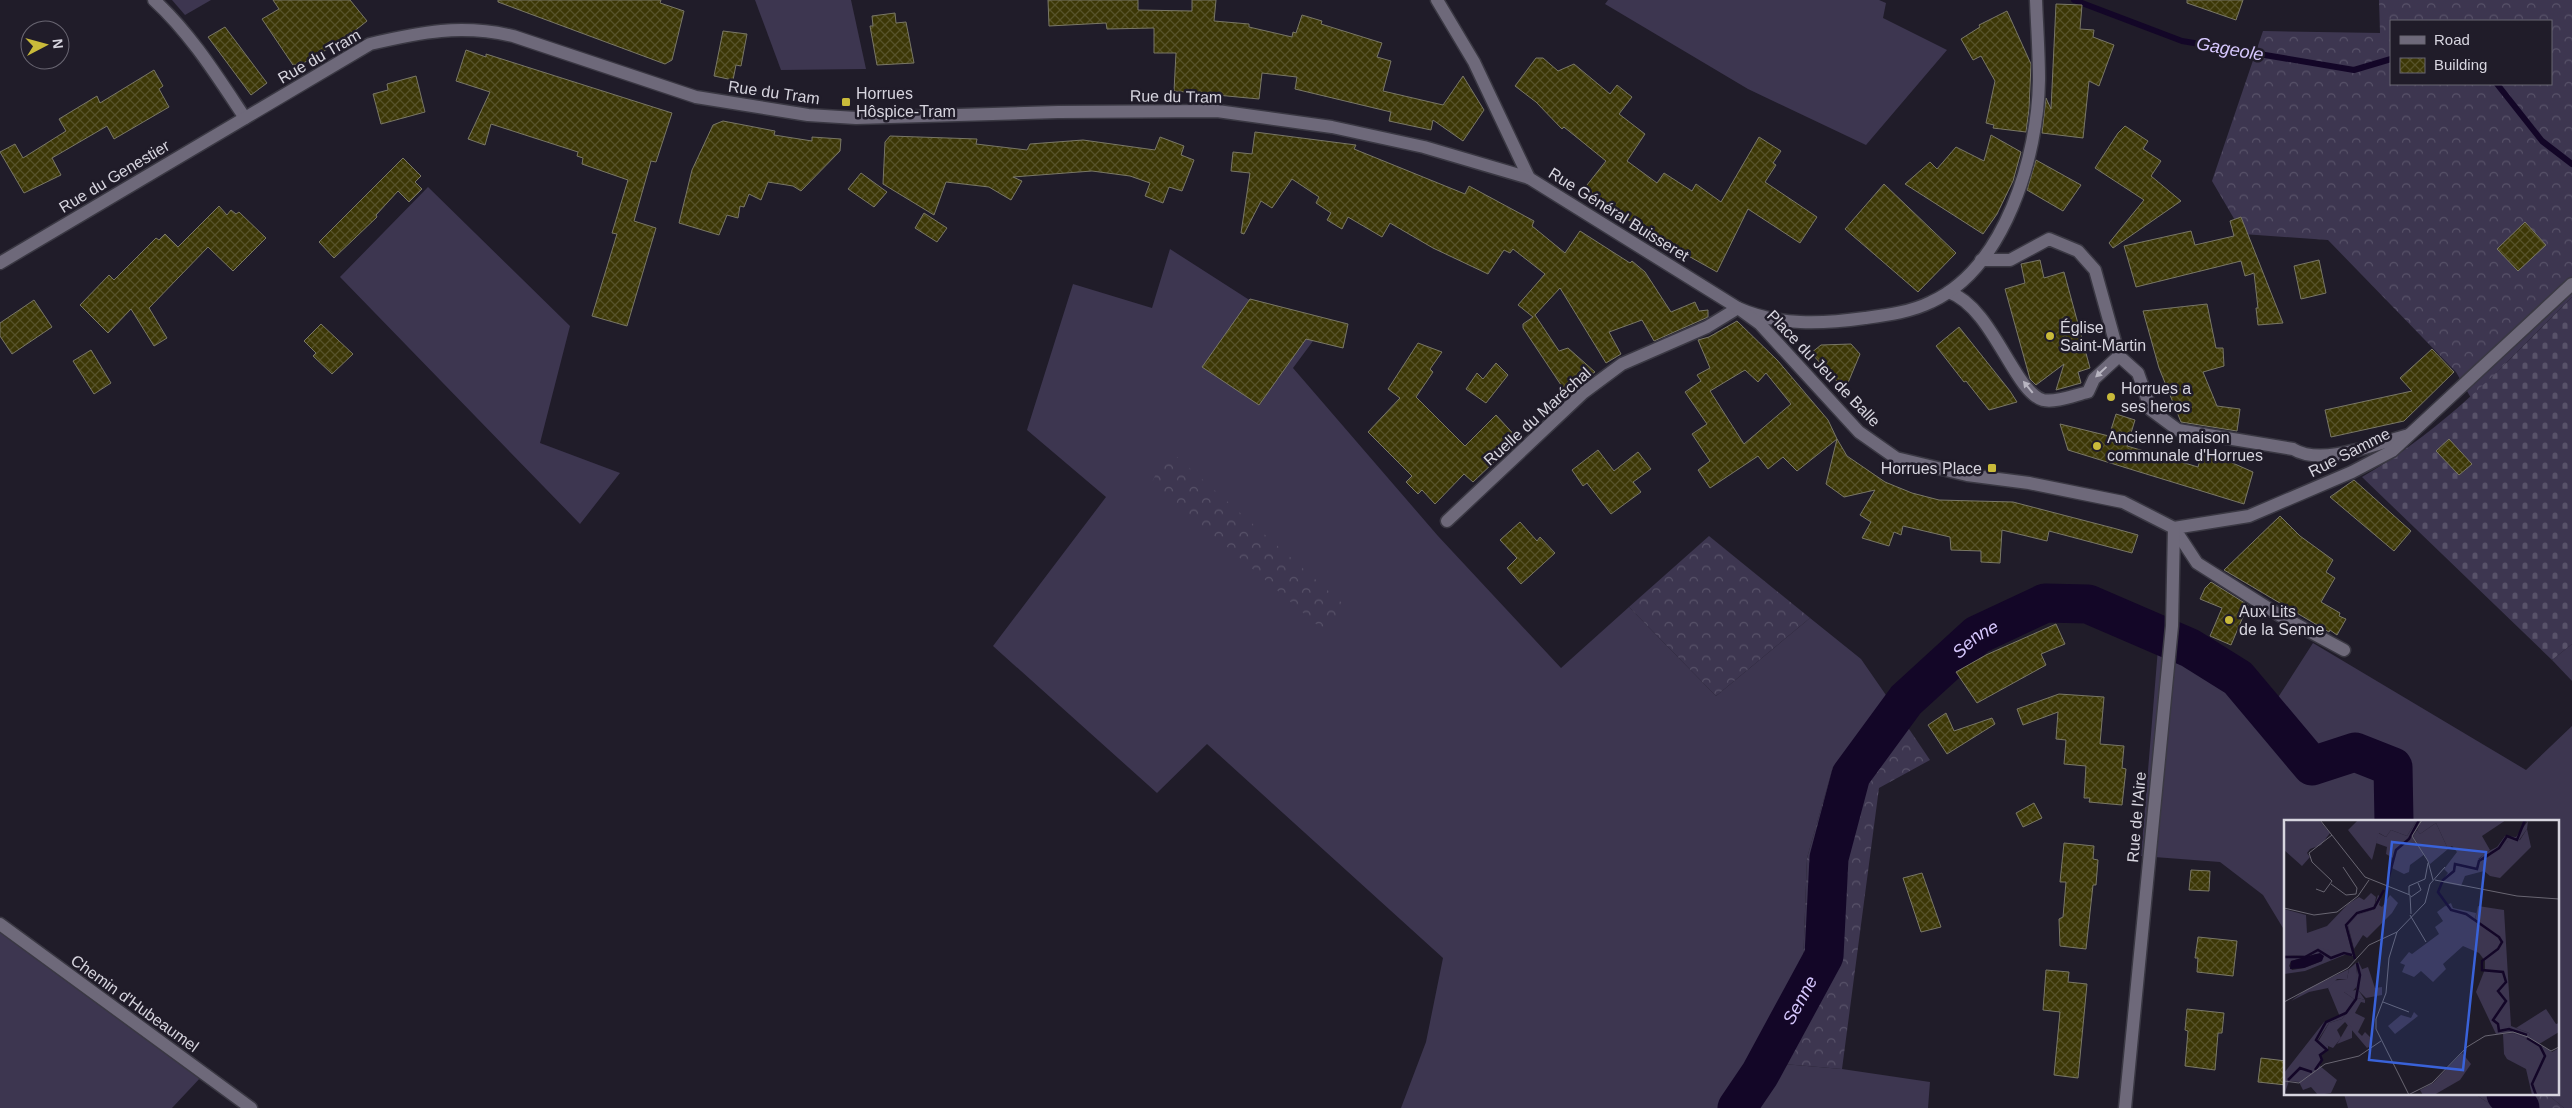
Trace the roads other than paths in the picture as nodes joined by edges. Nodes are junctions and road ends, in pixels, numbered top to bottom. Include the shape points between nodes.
1 (154, 0) edge
2 (1438, 0) edge
3 (2036, 0) edge
4 (245, 118) junction
5 (1476, 163) joint
6 (1529, 178) junction
7 (1982, 260) junction
8 (0, 263) edge
9 (2572, 284) edge
10 (1949, 292) junction
11 (1738, 308) junction
12 (2119, 356) junction
13 (2413, 433) junction
14 (1447, 521) dead end
15 (2174, 528) junction
16 (2344, 650) dead end
17 (0, 924) edge
18 (251, 1108) edge
19 (2125, 1108) edge

1 - 4 street via 176,20 208,61
2 - 6 street via 1474,62
3 - 7 street via 2039,81 2028,158 2006,220
4 - 5 street, Rue du Tram via 370,44 457,28 513,36 696,96 808,115 856,118 1217,111 1332,127 1424,147
4 - 8 street, Rue du Genestier
5 - 6 street, Rue Général Buisseret
6 - 11 street, Rue Général Buisseret
7 - 10 street via 1970,276
7 - 12 street via 2010,260 2049,239 2078,251 2095,270
9 - 13 street, Rue Samme
10 - 11 street via 1919,307 1855,320 1784,322 1760,318
12 -> 10 street via 2094,379 2088,392 2042,400 2029,390 1984,321 1971,306
11 - 14 street, Ruelle du Maréchal via 1707,327 1622,364 1583,393
11 - 15 street, Place du Jeu de Balle via 1760,324 1860,432 1896,458 1967,475 2029,483 2123,502
12 - 13 street via 2138,373 2151,410 2178,430 2293,449 2304,456 2330,456
13 - 15 street, Rue Samme via 2392,451 2352,472 2249,516
15 - 16 street via 2197,563 2279,615
15 - 19 street, Rue de l'Aire via 2172,626
17 - 18 street, Chemin d'Hubeaumel

